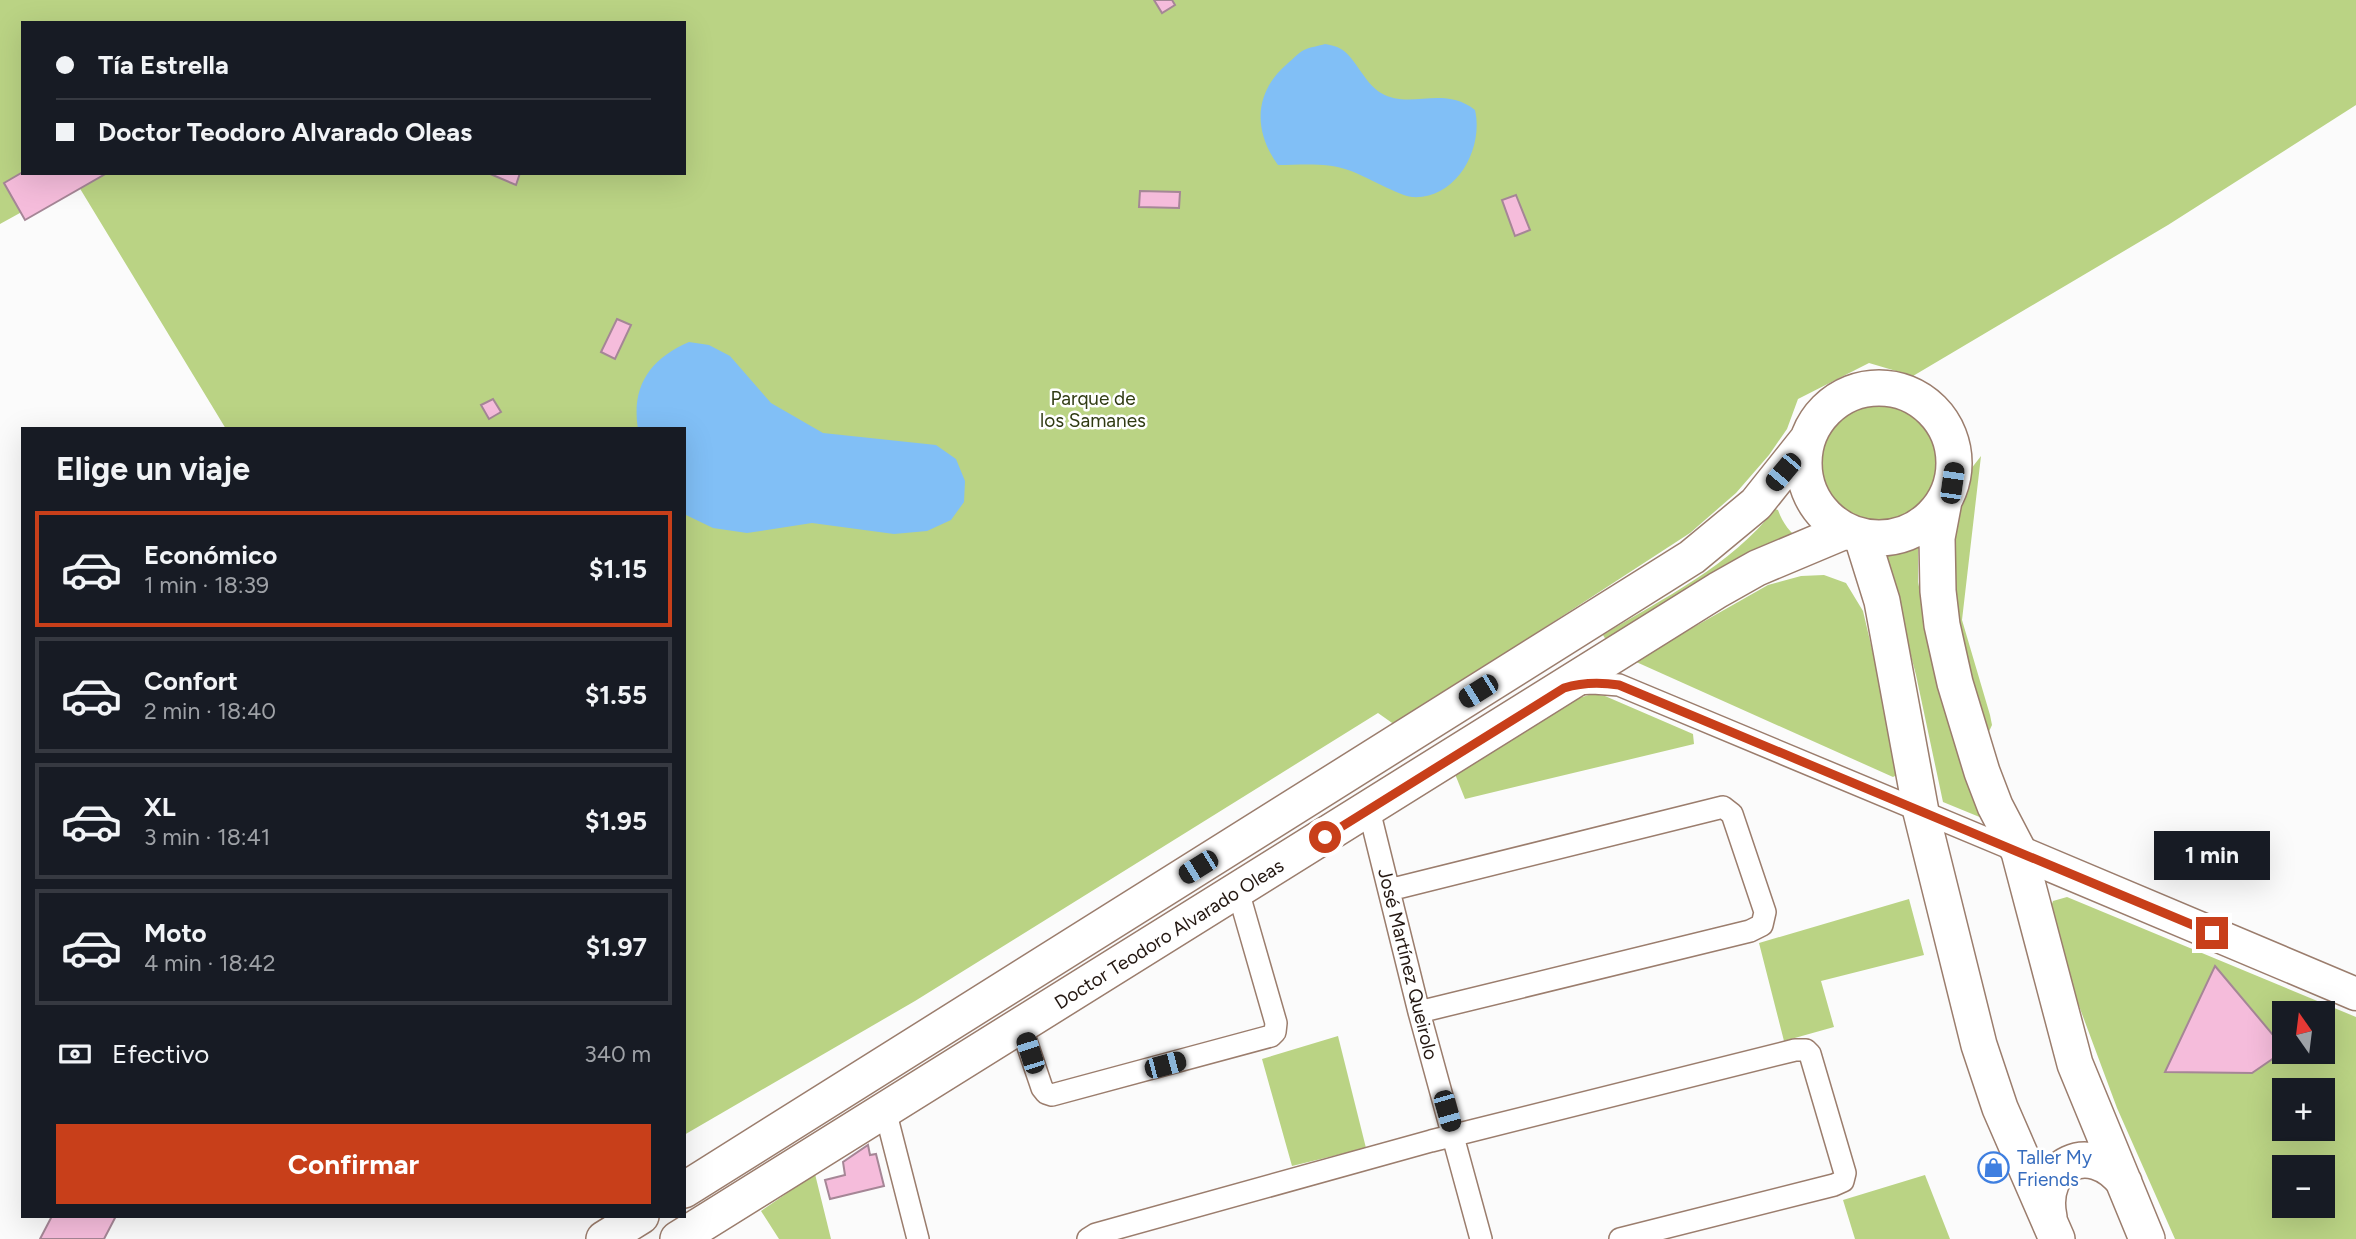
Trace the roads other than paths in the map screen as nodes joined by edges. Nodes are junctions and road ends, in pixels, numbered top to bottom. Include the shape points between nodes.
1 (1807, 440) junction
2 (1944, 501) junction
3 (1860, 545) junction
4 (1564, 688) junction
5 (1369, 810) junction
6 (1920, 812) junction
7 (2019, 852) junction
8 (1389, 890) junction
9 (1238, 891) junction
10 (2356, 994) edge
11 (1419, 1012) junction
12 (1021, 1026) junction
13 (885, 1110) junction
14 (1454, 1135) junction
15 (2124, 1182) junction
16 (686, 1189) edge
17 (638, 1218) edge
18 (2053, 1228) edge
19 (604, 1239) edge
20 (678, 1239) edge
21 (918, 1239) edge
22 (1088, 1239) edge
23 (1481, 1239) edge
24 (1620, 1239) edge
25 (2147, 1239) edge

1 - 2 main road via 1822,413 1857,391 1885,388 1917,398 1933,410 1952,444 1953,473
1 - 3 main road via 1804,467 1809,493 1830,521
1 - 16 main road via 1755,504 1692,557
2 - 3 main road via 1915,529
2 - 7 main road via 1936,559 1942,625 1982,772
3 - 4 main road, Doctor Teodoro Alvarado Oleas via 1808,548 1757,568
3 - 6 main road via 1882,601
4 - 5 main road, Doctor Teodoro Alvarado Oleas
4 - 6 street via 1580,683 1619,685
5 - 8 street, José Martínez Queirolo
5 - 9 main road, Doctor Teodoro Alvarado Oleas
6 - 7 street
6 - 18 main road via 1979,1045 2000,1108
7 - 10 street
7 - 15 main road via 2075,1064
8 - 11 street, José Martínez Queirolo
8 - 11 street via 1723,807 1732,814 1765,912 1762,925 1750,931
9 - 12 main road, Doctor Teodoro Alvarado Oleas
9 - 12 street via 1276,1023 1271,1036 1052,1095 1042,1088
11 - 14 street, José Martínez Queirolo
12 - 13 main road, Doctor Teodoro Alvarado Oleas
13 - 20 main road, Doctor Teodoro Alvarado Oleas
13 - 21 street
14 - 22 street
14 - 23 street, José Martínez Queirolo
14 - 24 street via 1795,1050 1810,1054 1845,1173 1843,1181
15 - 18 main road via 2101,1161 2070,1163 2048,1186 2045,1202
15 - 25 main road
17 - 19 main road

